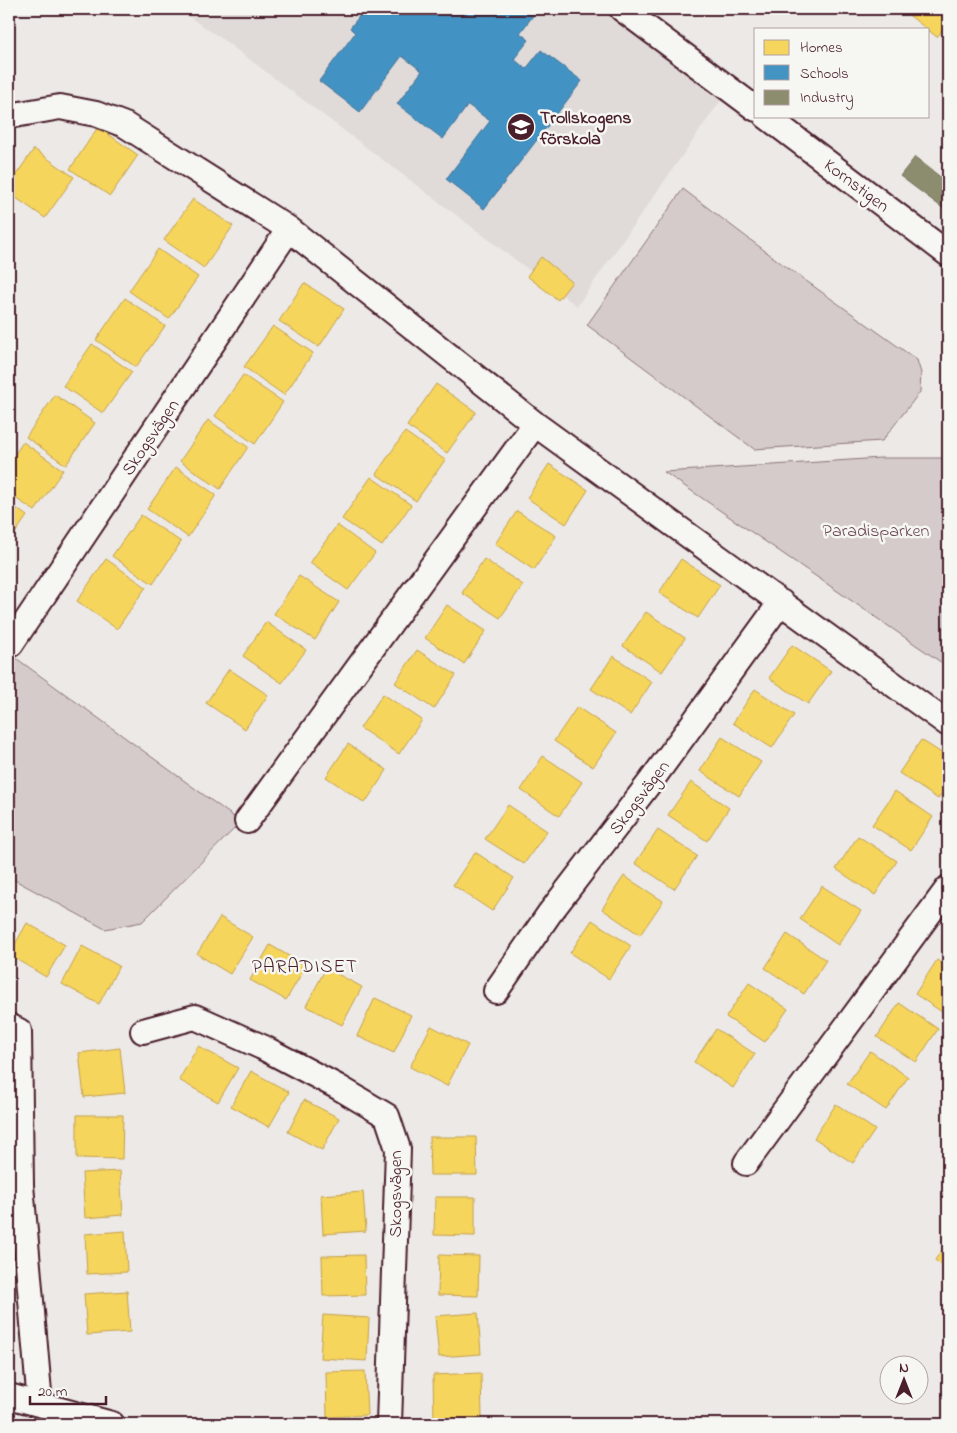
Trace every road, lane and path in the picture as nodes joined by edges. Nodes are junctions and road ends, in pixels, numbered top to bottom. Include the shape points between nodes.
1 (622, 9) edge
2 (754, 108) edge
3 (9, 116) edge
4 (769, 118) edge
5 (289, 229) junction
6 (948, 254) edge
7 (535, 424) junction
8 (781, 602) junction
9 (11, 644) dead end
10 (948, 724) edge
11 (247, 821) dead end
12 (948, 888) edge
13 (496, 991) dead end
14 (9, 1026) edge
15 (143, 1030) dead end
16 (746, 1163) dead end
17 (9, 1396) edge
18 (40, 1404) junction
19 (112, 1424) edge
20 (389, 1424) edge

1 - 2 street
3 - 5 street via 60,107 96,114 125,125
4 - 6 street, Kornstigen
5 - 7 street
5 - 9 street, Skogsvägen
7 - 8 street
7 - 11 street
8 - 10 street
8 - 13 street, Skogsvägen via 549,914
12 - 16 street
14 - 18 street via 19,1030 21,1185
15 - 20 street, Skogsvägen via 195,1017 262,1047 388,1116 398,1150
17 - 18 street
18 - 19 street

